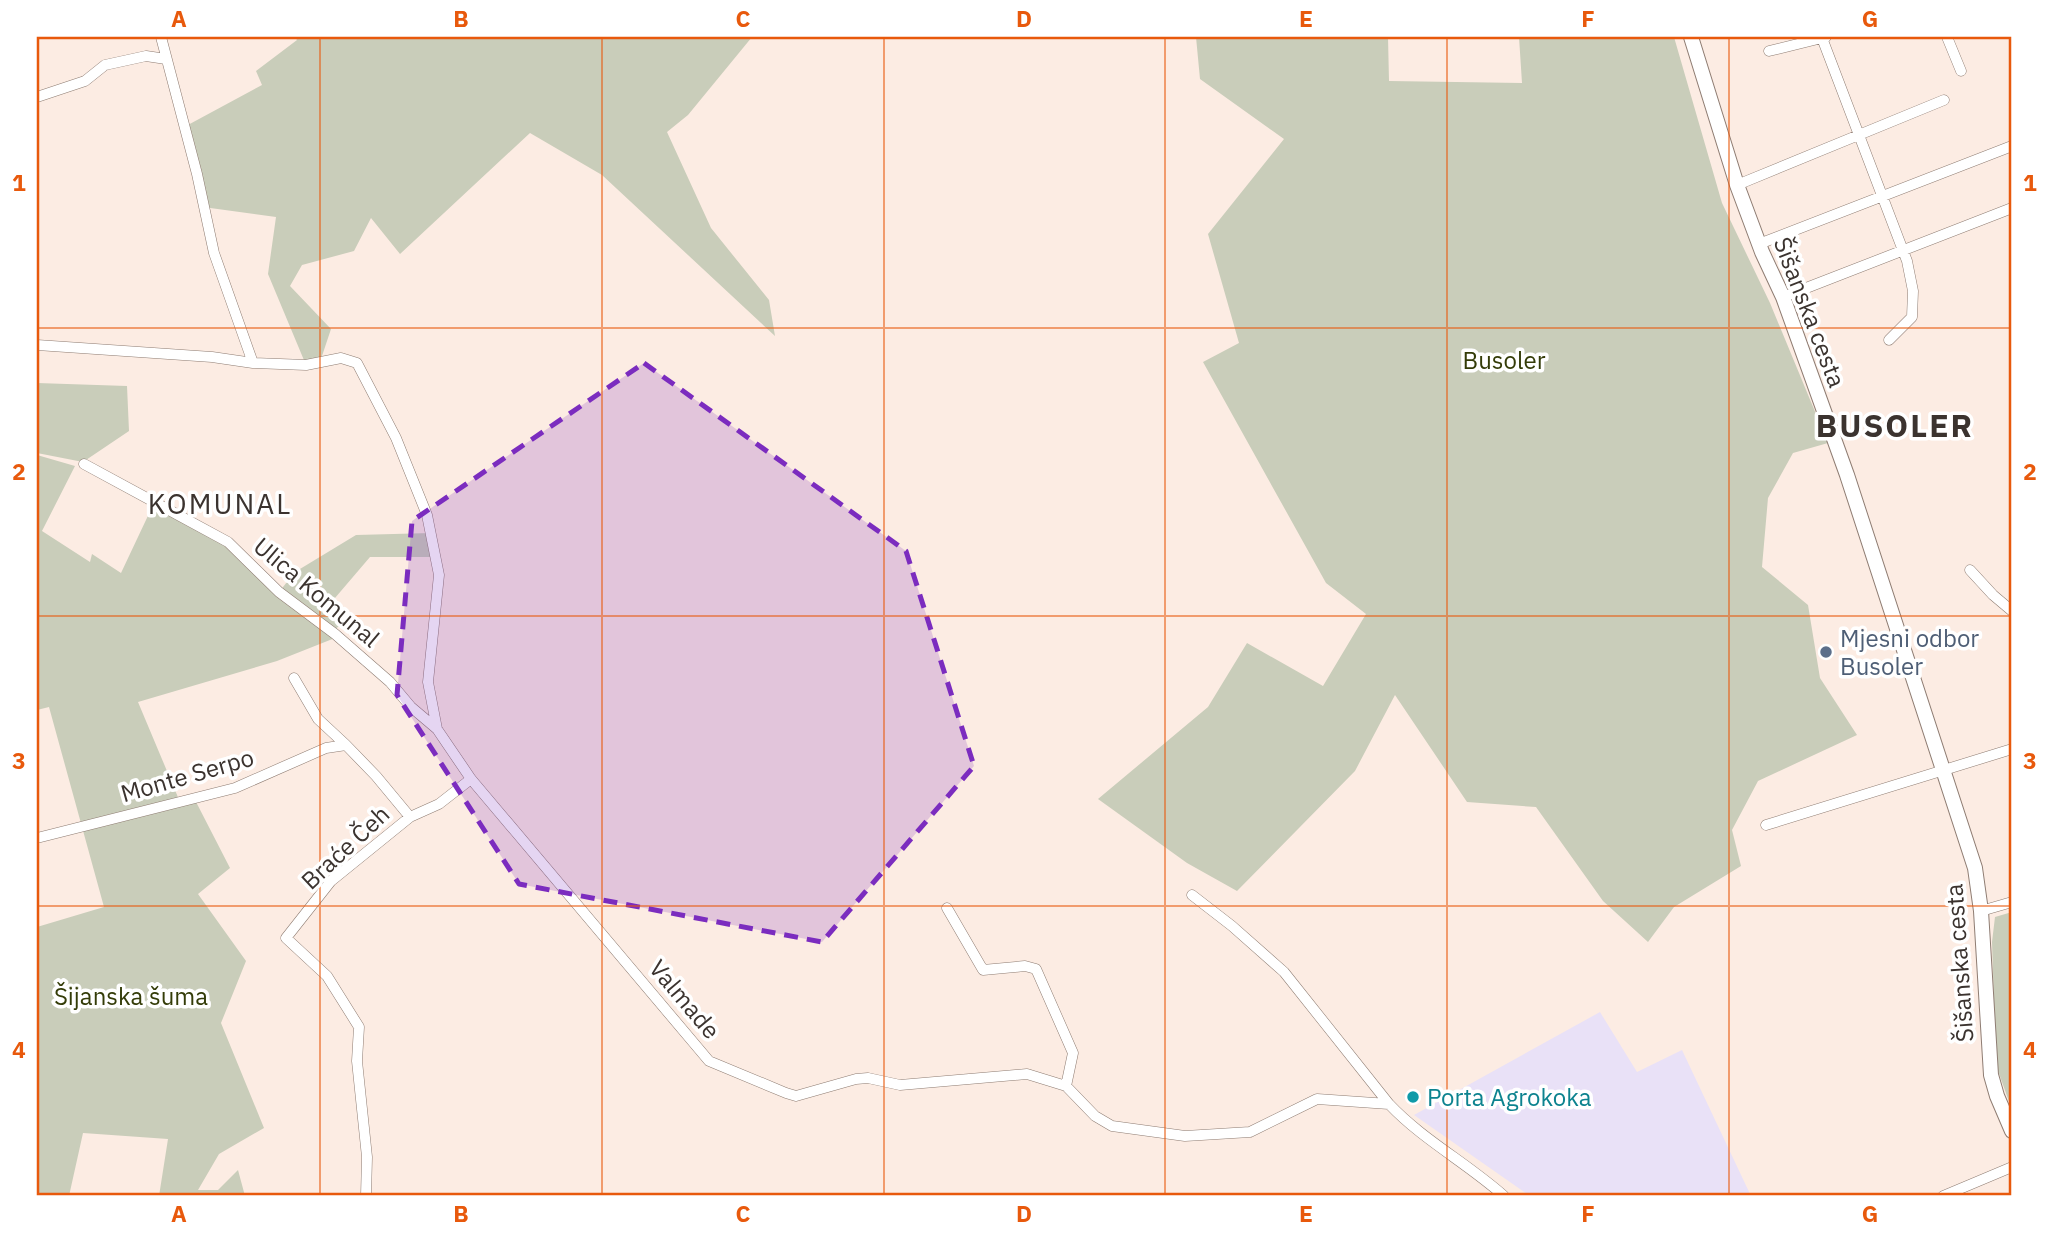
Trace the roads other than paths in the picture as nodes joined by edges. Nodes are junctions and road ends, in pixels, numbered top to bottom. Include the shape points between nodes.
1 (161, 37) edge
2 (1691, 37) edge
3 (1825, 37) edge
4 (1947, 37) edge
5 (1769, 51) dead end
6 (166, 59) junction
7 (1961, 71) dead end
8 (37, 96) edge
9 (1944, 100) dead end
10 (1859, 135) junction
11 (2012, 146) edge
12 (1737, 185) junction
13 (1882, 195) junction
14 (2012, 208) edge
15 (1759, 244) junction
16 (1903, 251) junction
17 (1783, 298) junction
18 (1889, 340) dead end
19 (37, 345) edge
20 (253, 363) junction
21 (83, 464) dead end
22 (1970, 570) dead end
23 (2012, 611) edge
24 (294, 678) dead end
25 (437, 729) junction
26 (346, 745) junction
27 (2012, 749) edge
28 (1943, 772) junction
29 (471, 779) junction
30 (410, 817) junction
31 (1766, 825) dead end
32 (37, 838) edge
33 (1192, 895) dead end
34 (2012, 902) edge
35 (947, 908) dead end
36 (1981, 911) junction
37 (1066, 1086) junction
38 (1389, 1104) junction
39 (2012, 1131) edge
40 (2012, 1167) edge
41 (366, 1196) edge
42 (1504, 1196) edge
43 (1943, 1196) edge

1 - 6 street
2 - 12 main road, Šišanska cesta
3 - 5 street
3 - 10 street
4 - 7 street
6 - 8 street via 146,56 105,65 85,81
6 - 20 street via 214,253
9 - 10 street
10 - 12 street
10 - 13 street
11 - 13 street
12 - 15 main road, Šišanska cesta
13 - 15 street
13 - 16 street
14 - 16 street
15 - 17 main road, Šišanska cesta
16 - 17 street
16 - 18 street via 1913,291 1912,317
17 - 28 main road, Šišanska cesta via 1847,475
19 - 20 street, Ulica Komunal
20 - 25 street, Ulica Komunal via 306,365 341,358 357,363 396,438 428,515 439,575 428,682
21 - 25 street, Ulica Komunal via 228,542 279,592 390,682 411,708
22 - 23 street
24 - 26 street via 318,719
25 - 29 street, Ulica Komunal
26 - 30 street
26 - 32 street, Monte Serpo via 326,748 235,788
27 - 28 street
28 - 31 street
28 - 36 main road, Šišanska cesta via 1975,869
29 - 30 street, Braće Čeh via 439,804
29 - 37 street, Valmade via 709,1061 796,1096 868,1078 900,1085 1027,1074
30 - 41 street, Braće Čeh via 331,881 286,939 327,976 359,1027
33 - 38 street via 1284,972
34 - 36 street
35 - 37 street via 983,970 1025,966 1036,970 1073,1053
36 - 39 main road, Šišanska cesta via 1991,1075
37 - 38 street, Valmade via 1095,1116 1112,1126 1185,1136 1250,1132 1317,1100
38 - 42 street
40 - 43 street

